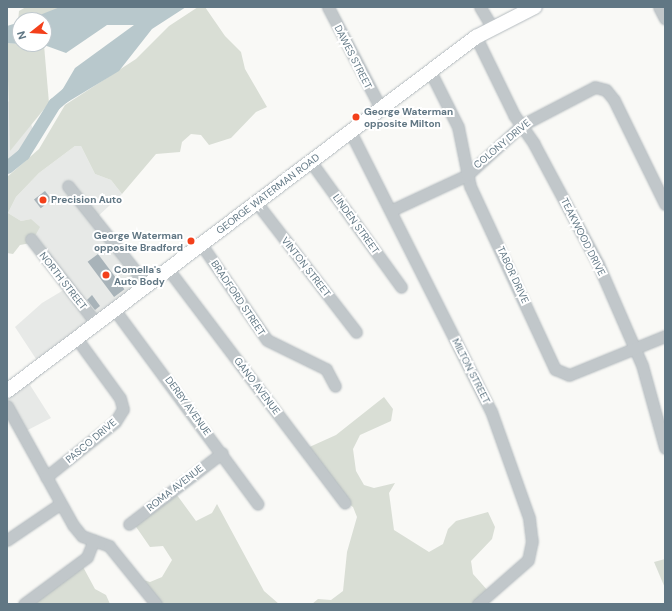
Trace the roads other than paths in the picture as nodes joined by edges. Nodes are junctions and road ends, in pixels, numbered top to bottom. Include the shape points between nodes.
1 (328, 7) edge
2 (480, 7) edge
3 (535, 7) edge
4 (659, 7) edge
5 (665, 19) edge
6 (492, 27) junction
7 (476, 37) junction
8 (430, 71) junction
9 (380, 107) junction
10 (522, 125) junction
11 (350, 131) junction
12 (311, 162) junction
13 (467, 175) junction
14 (68, 186) dead end
15 (256, 202) junction
16 (665, 204) edge
17 (392, 210) junction
18 (31, 239) dead end
19 (201, 244) junction
20 (168, 269) junction
21 (146, 284) junction
22 (401, 286) dead end
23 (114, 309) junction
24 (96, 323) junction
25 (356, 332) dead end
26 (665, 336) edge
27 (77, 339) junction
28 (636, 348) junction
29 (335, 386) dead end
30 (7, 391) edge
31 (7, 406) edge
32 (665, 448) edge
33 (222, 453) junction
34 (46, 477) junction
35 (345, 503) dead end
36 (60, 504) junction
37 (258, 504) dead end
38 (129, 524) dead end
39 (7, 540) edge
40 (94, 540) junction
41 (24, 604) edge
42 (156, 604) edge
43 (478, 604) edge

1 - 9 street, DAWES STREET
2 - 6 street
3 - 6 main road, GEORGE WATERMAN ROAD
4 - 5 street
6 - 7 main road, GEORGE WATERMAN ROAD
7 - 8 main road, GEORGE WATERMAN ROAD
7 - 10 street, TEAKWOOD DRIVE
8 - 9 main road, GEORGE WATERMAN ROAD
8 - 13 street, TABOR DRIVE via 458,127 466,156
9 - 11 main road, GEORGE WATERMAN ROAD
10 - 13 street, COLONY DRIVE
10 - 16 street, COLONY DRIVE via 586,90 606,90
10 - 28 street, TEAKWOOD DRIVE via 598,264
11 - 12 main road, GEORGE WATERMAN ROAD
11 - 17 street, MILTON STREET
12 - 15 main road, GEORGE WATERMAN ROAD
12 - 22 street, LINDEN STREET
13 - 17 street, COLONY DRIVE
13 - 28 street, TABOR DRIVE via 555,369 569,375
14 - 21 street
15 - 19 main road, GEORGE WATERMAN ROAD
15 - 25 street, VINTON STREET
17 - 43 street, MILTON STREET via 491,411 532,530 528,560
18 - 24 street, NORTH STREET
19 - 20 main road, GEORGE WATERMAN ROAD
19 - 29 street, BRADFORD STREET via 267,340 326,369
20 - 21 main road, GEORGE WATERMAN ROAD
20 - 35 street, GANO AVENUE
21 - 23 main road, GEORGE WATERMAN ROAD
23 - 24 main road, GEORGE WATERMAN ROAD
23 - 33 street, DERBY AVENUE
24 - 27 main road, GEORGE WATERMAN ROAD
26 - 28 street, TABOR DRIVE
27 - 30 main road, GEORGE WATERMAN ROAD
27 - 34 street, PASCO DRIVE via 120,398 123,409 115,422
28 - 32 street, TEAKWOOD DRIVE
31 - 34 street
33 - 37 street, DERBY AVENUE
33 - 38 street, ROMA AVENUE
34 - 36 street
36 - 39 street
36 - 40 street via 82,536
40 - 41 street via 87,557
40 - 42 street via 108,546

